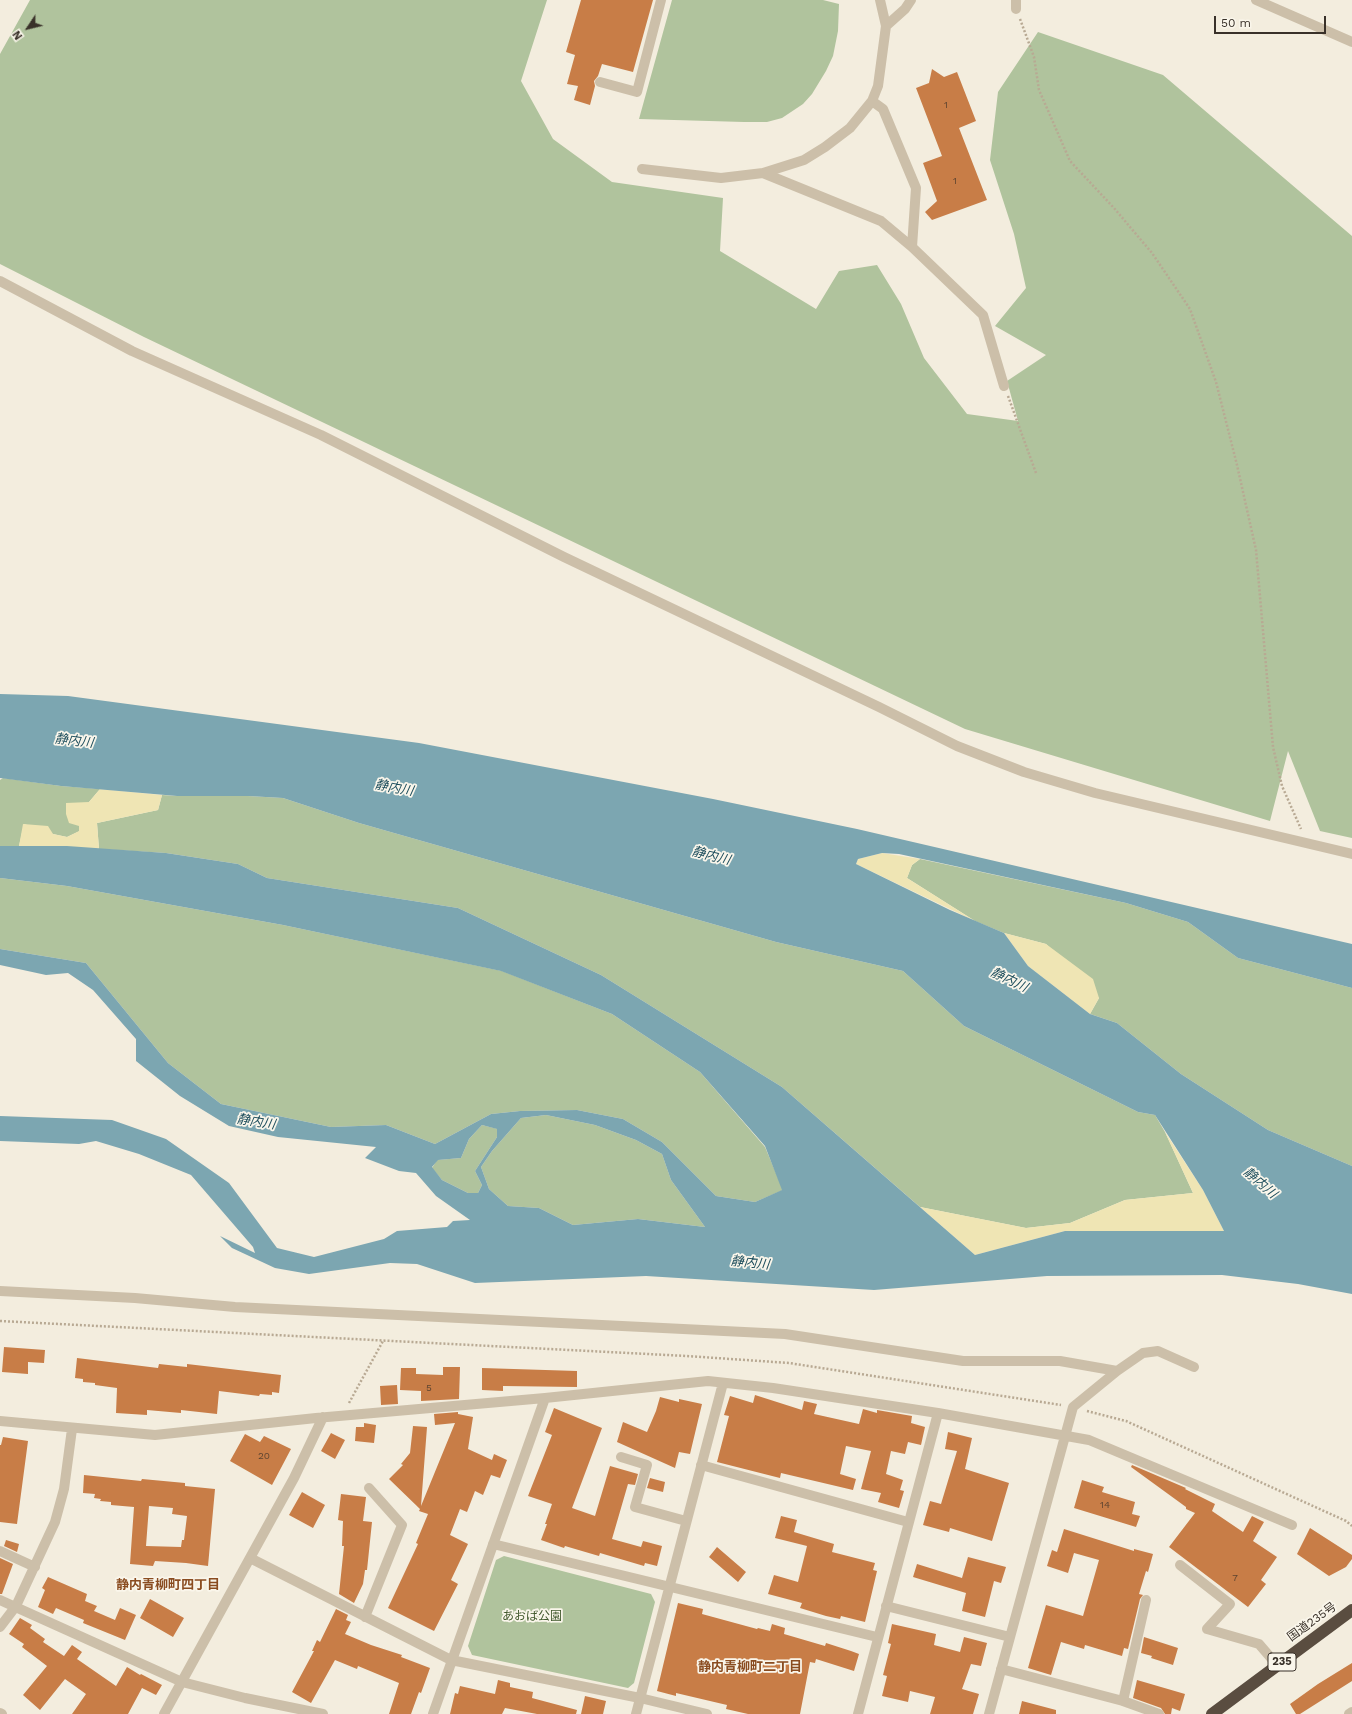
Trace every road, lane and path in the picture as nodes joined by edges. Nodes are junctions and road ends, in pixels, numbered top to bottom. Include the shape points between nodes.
1 (661, 0) edge
2 (880, 0) edge
3 (911, 0) edge
4 (1256, 0) edge
5 (1016, 4) edge
6 (886, 26) junction
7 (1352, 42) edge
8 (600, 82) dead end
9 (872, 101) junction
10 (642, 169) dead end
11 (763, 174) junction
12 (912, 247) junction
13 (0, 281) edge
14 (1004, 386) joint
15 (1036, 472) dead end
16 (1308, 844) junction
17 (1352, 854) edge
18 (0, 1291) edge
19 (0, 1322) edge
20 (383, 1341) junction
21 (1194, 1367) dead end
22 (1117, 1372) junction
23 (723, 1383) junction
24 (545, 1398) junction
25 (1073, 1407) junction
26 (938, 1413) junction
27 (342, 1416) junction
28 (323, 1417) junction
29 (0, 1422) edge
30 (72, 1429) junction
31 (1066, 1435) junction
32 (621, 1458) dead end
33 (701, 1465) junction
34 (368, 1488) dead end
35 (686, 1521) junction
36 (908, 1522) junction
37 (1292, 1525) dead end
38 (1352, 1526) edge
39 (492, 1544) junction
40 (0, 1552) edge
41 (250, 1558) junction
42 (1180, 1564) dead end
43 (35, 1567) junction
44 (669, 1586) junction
45 (0, 1600) edge
46 (1146, 1600) dead end
47 (16, 1606) junction
48 (886, 1606) junction
49 (1352, 1610) edge
50 (365, 1617) junction
51 (0, 1627) edge
52 (1010, 1637) junction
53 (877, 1638) junction
54 (451, 1660) junction
55 (1277, 1665) junction
56 (1002, 1669) junction
57 (182, 1682) junction
58 (640, 1698) junction
59 (1123, 1701) junction
60 (1352, 1712) edge
61 (164, 1714) edge
62 (323, 1714) edge
63 (433, 1714) edge
64 (636, 1714) edge
65 (707, 1714) edge
66 (858, 1714) edge
67 (989, 1714) edge
68 (1159, 1714) edge
69 (1212, 1714) edge
70 (1349, 1714) edge

1 - 8 street via 637,92
2 - 6 street
3 - 6 street
4 - 7 street
5 - 16 path via 1034,58 1040,90 1070,161 1152,253 1190,309 1216,382 1256,550 1273,747 1282,786
6 - 9 street via 878,86
9 - 11 street via 850,128 825,147 804,160
9 - 12 street via 883,109 916,188
10 - 11 street via 721,178
11 - 12 street via 881,221
12 - 14 street via 983,315
13 - 16 street via 132,351 321,435 564,557 957,746 1024,772 1095,793
14 - 15 path
16 - 17 street
18 - 22 street via 135,1298 235,1307 785,1334 963,1362 1060,1361
19 - 20 path
20 - 25 path via 789,1363
20 - 27 path
21 - 22 street via 1158,1350 1143,1353
22 - 25 street
23 - 24 street via 708,1381
23 - 26 street via 802,1392
23 - 33 street
24 - 27 street
24 - 39 street
25 - 31 street
25 - 38 path via 1126,1421 1346,1521
26 - 31 street
26 - 36 street
27 - 28 street
28 - 30 street via 155,1435
28 - 41 street via 294,1478
29 - 30 street
30 - 43 street via 64,1489 55,1522
31 - 37 street via 1089,1440
31 - 52 street
32 - 35 street via 647,1465 635,1507
33 - 35 street
33 - 36 street
34 - 50 street via 402,1525
35 - 44 street
36 - 48 street
39 - 44 street via 528,1549 597,1571
39 - 54 street
40 - 43 street
41 - 50 street
41 - 57 street
42 - 55 street via 1230,1604 1207,1629 1259,1644
43 - 47 street
44 - 53 street
44 - 58 street
45 - 47 street
46 - 59 street
47 - 51 street
47 - 57 street
48 - 52 street
48 - 53 street
49 - 55 highway, 国道235号 / 235
50 - 54 street
52 - 56 street
53 - 66 street
54 - 58 street
54 - 63 street
55 - 69 highway, 国道235号 / 235
56 - 59 street
56 - 67 street
57 - 61 street
57 - 62 street
58 - 64 street
58 - 65 street
59 - 68 street
60 - 70 street

